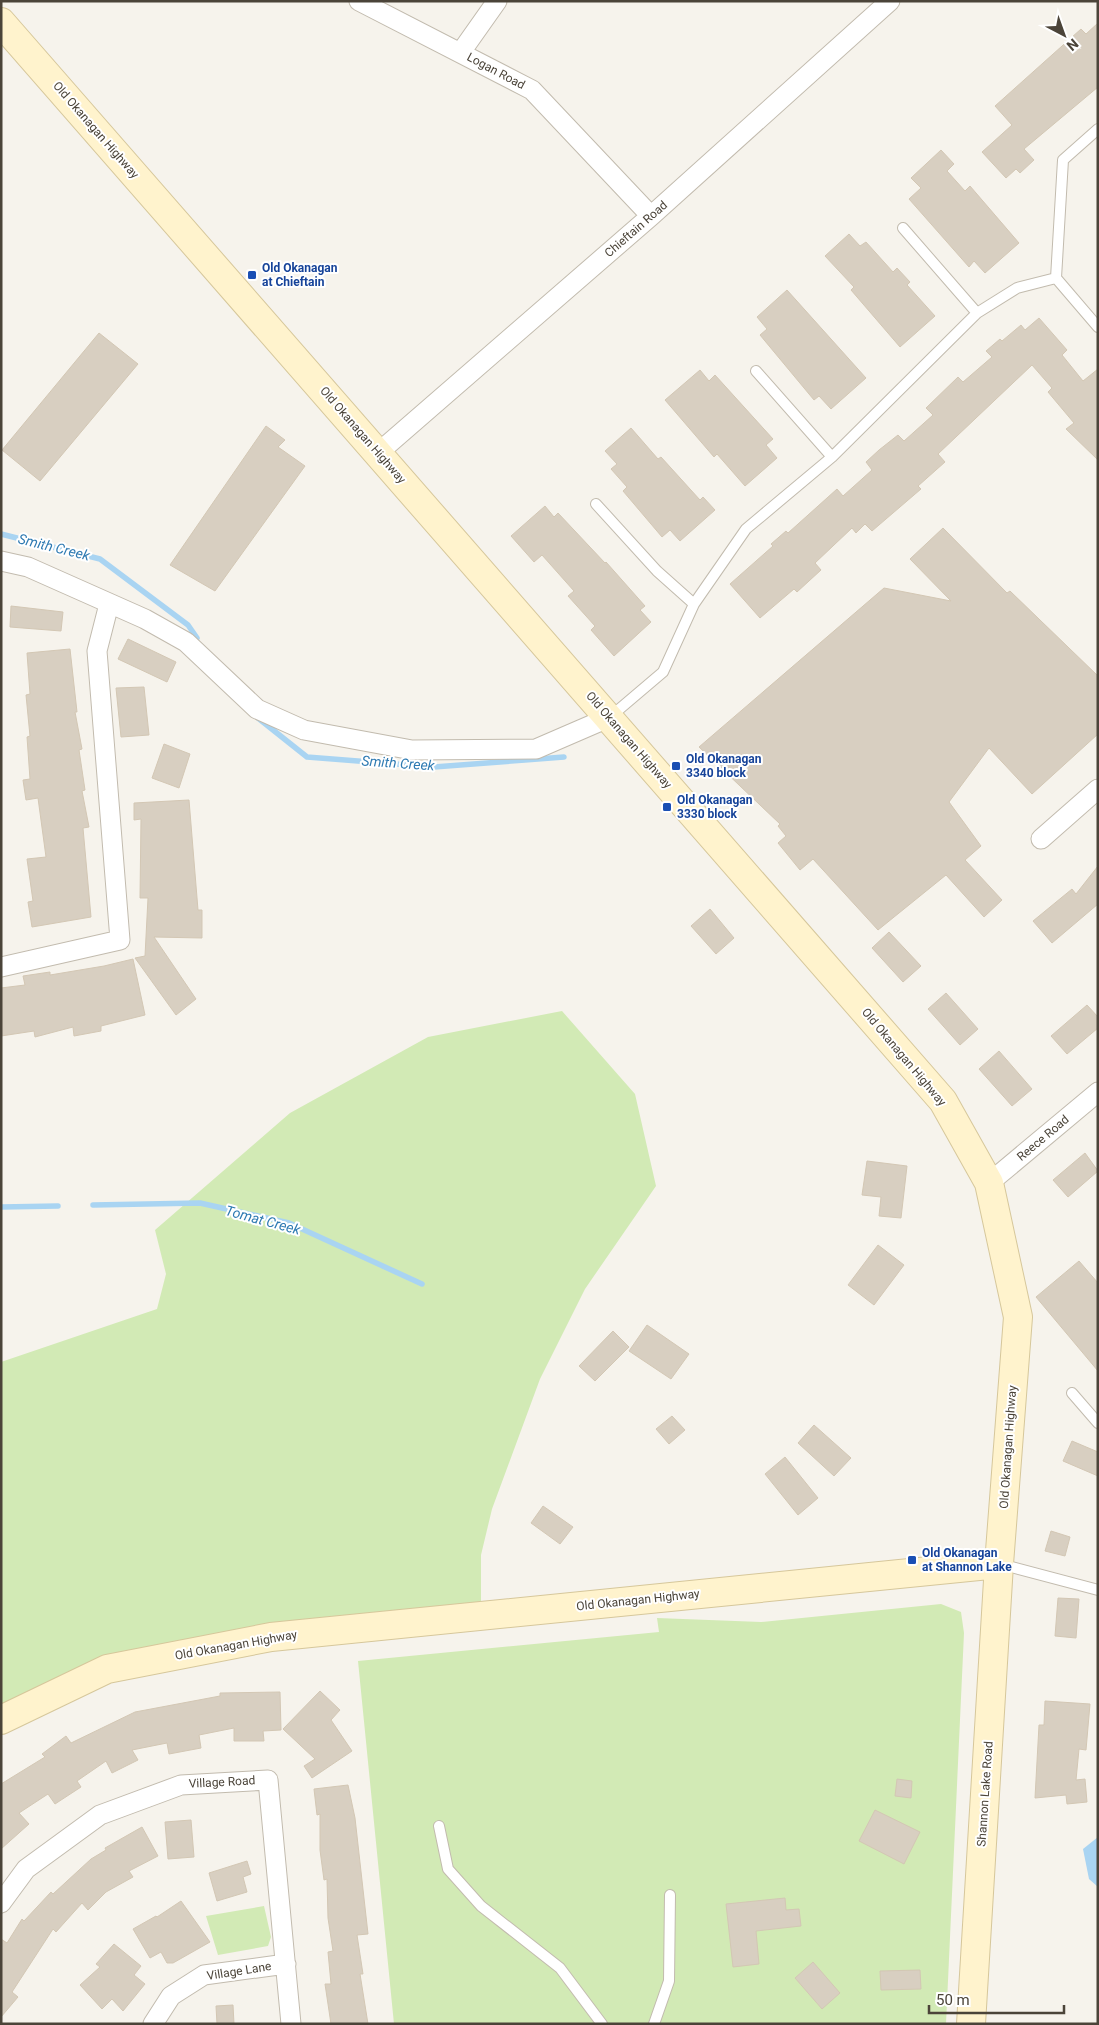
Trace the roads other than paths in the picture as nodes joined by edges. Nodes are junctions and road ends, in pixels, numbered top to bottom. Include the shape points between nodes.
1 (359, 1) edge
2 (497, 1) edge
3 (890, 1) edge
4 (1, 22) edge
5 (461, 52) junction
6 (1098, 129) edge
7 (651, 216) junction
8 (903, 228) dead end
9 (1056, 278) junction
10 (977, 313) junction
11 (1098, 327) edge
12 (756, 371) dead end
13 (378, 453) junction
14 (832, 457) junction
15 (596, 504) dead end
16 (1, 561) edge
17 (109, 604) junction
18 (694, 604) junction
19 (610, 717) junction
20 (1098, 789) edge
21 (1040, 839) dead end
22 (1, 967) edge
23 (1098, 1092) edge
24 (989, 1183) junction
25 (1072, 1393) dead end
26 (1098, 1423) edge
27 (999, 1564) junction
28 (1098, 1590) edge
29 (1, 1720) edge
30 (439, 1826) dead end
31 (670, 1895) dead end
32 (1, 1903) edge
33 (286, 1964) junction
34 (153, 2024) edge
35 (291, 2024) edge
36 (602, 2024) edge
37 (654, 2024) edge
38 (971, 2024) edge

1 - 5 street, Logan Road
2 - 5 street
3 - 7 street, Chieftain Road
4 - 13 main road, Old Okanagan Highway
5 - 7 street, Logan Road via 532,90
6 - 9 lane via 1063,160
7 - 13 street, Chieftain Road
8 - 10 lane
9 - 10 lane via 1017,288
9 - 11 lane
10 - 14 lane
12 - 14 lane
13 - 19 main road, Old Okanagan Highway
14 - 18 lane via 746,529
15 - 18 lane via 657,571
16 - 17 street via 28,567
17 - 19 street via 145,618 186,642 257,709 304,730 412,750 536,748
17 - 22 street via 97,650 120,940
18 - 19 lane via 663,672
19 - 24 main road, Old Okanagan Highway via 943,1101
20 - 21 street
23 - 24 street, Reece Road
24 - 27 main road, Old Okanagan Highway via 1018,1317
25 - 26 lane
27 - 28 lane
27 - 29 main road, Old Okanagan Highway via 271,1637 107,1668
27 - 38 main road, Shannon Lake Road
30 - 36 lane via 448,1869 481,1906 560,1968
31 - 37 lane via 669,1981
32 - 33 street, Village Road via 26,1869 100,1816 180,1785 268,1780
33 - 34 street, Village Lane via 204,1975 171,1996
33 - 35 street

